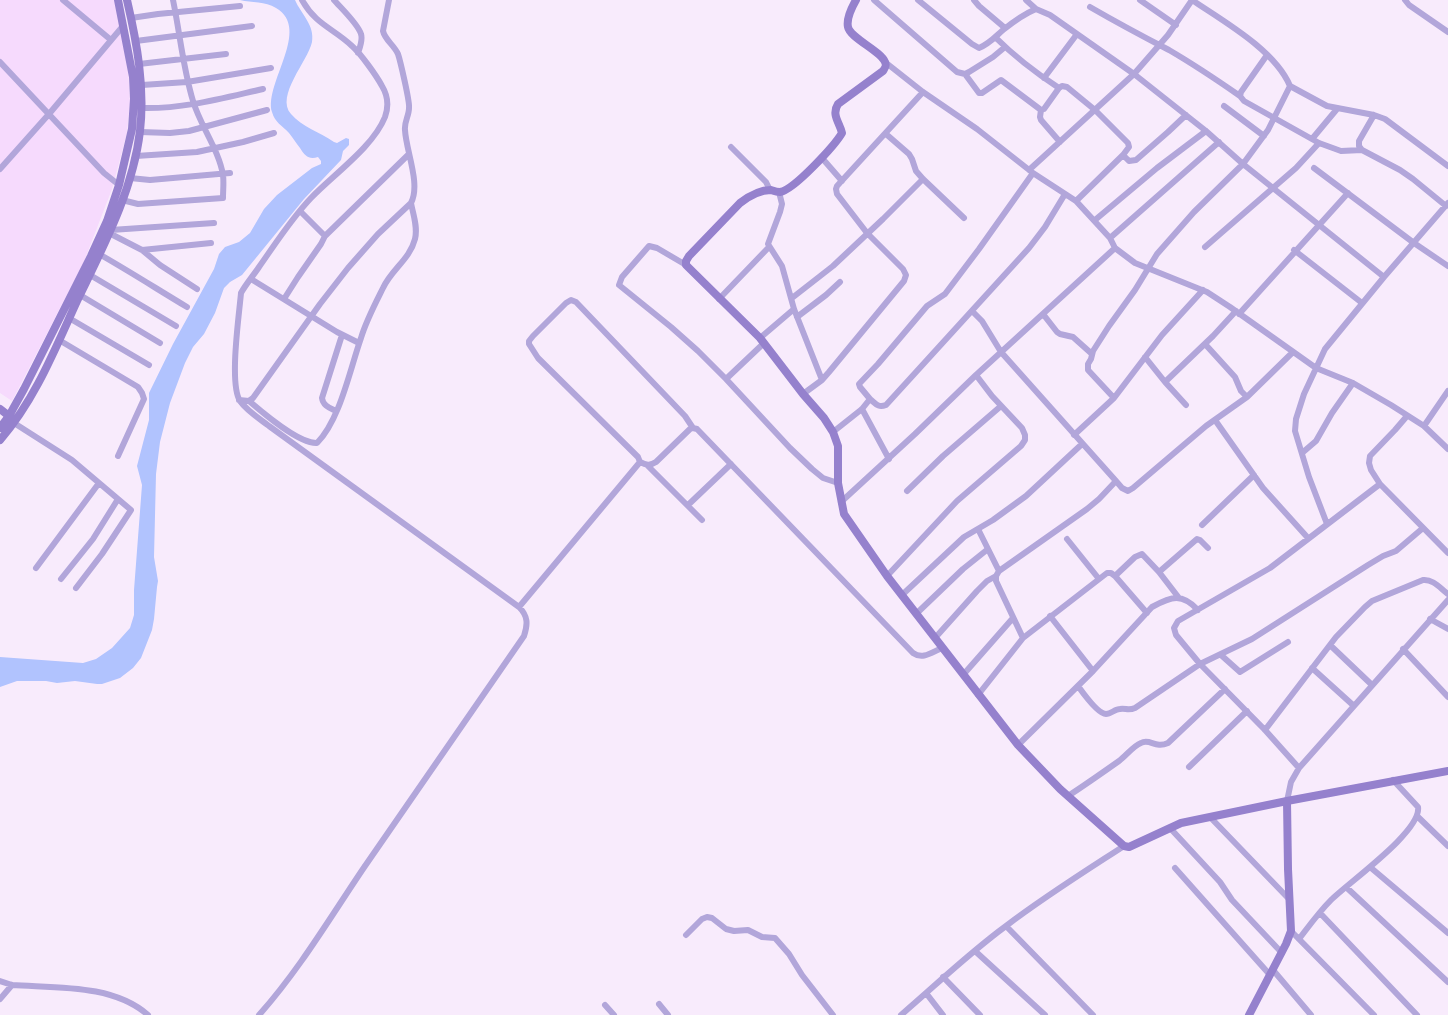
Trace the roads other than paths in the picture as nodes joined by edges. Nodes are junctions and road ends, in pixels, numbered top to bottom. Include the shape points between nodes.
1 (63, 0) edge
2 (118, 0) edge
3 (127, 0) edge
4 (173, 0) edge
5 (302, 0) edge
6 (334, 0) edge
7 (389, 0) edge
8 (856, 0) edge
9 (874, 0) edge
10 (918, 0) edge
11 (974, 0) edge
12 (1026, 0) edge
13 (1140, 0) edge
14 (1192, 0) edge
15 (1405, 0) edge
16 (240, 6) dead end
17 (1090, 7) dead end
18 (1036, 9) junction
19 (176, 12) junction
20 (131, 18) junction
21 (1176, 25) junction
22 (124, 26) junction
23 (252, 26) dead end
24 (1005, 28) junction
25 (1448, 32) edge
26 (1077, 34) junction
27 (180, 36) junction
28 (995, 37) junction
29 (111, 40) junction
30 (136, 41) junction
31 (1159, 45) junction
32 (1005, 47) junction
33 (358, 53) junction
34 (226, 54) dead end
35 (1267, 56) junction
36 (183, 59) junction
37 (0, 62) edge
38 (885, 62) junction
39 (139, 64) junction
40 (271, 68) dead end
41 (965, 74) junction
42 (1134, 74) junction
43 (1044, 78) junction
44 (187, 82) junction
45 (142, 85) junction
46 (1290, 86) junction
47 (1059, 87) junction
48 (263, 89) dead end
49 (923, 92) junction
50 (1240, 96) junction
51 (194, 105) junction
52 (1224, 106) dead end
53 (142, 108) junction
54 (1336, 109) junction
55 (267, 110) dead end
56 (1041, 110) junction
57 (1095, 110) junction
58 (49, 114) junction
59 (1186, 115) junction
60 (1374, 115) junction
61 (1274, 118) junction
62 (204, 128) junction
63 (1206, 131) junction
64 (140, 132) junction
65 (274, 134) dead end
66 (886, 134) junction
67 (1264, 136) junction
68 (1312, 139) junction
69 (1060, 142) junction
70 (1219, 142) junction
71 (1319, 143) junction
72 (731, 147) dead end
73 (214, 149) junction
74 (1362, 150) junction
75 (409, 154) junction
76 (1123, 155) junction
77 (136, 156) junction
78 (822, 158) junction
79 (1243, 164) junction
80 (1448, 166) edge
81 (1314, 168) dead end
82 (0, 169) edge
83 (1031, 171) junction
84 (230, 173) dead end
85 (223, 174) junction
86 (130, 178) junction
87 (923, 179) junction
88 (842, 181) junction
89 (119, 184) junction
90 (1272, 187) junction
91 (775, 191) junction
92 (1348, 193) junction
93 (1065, 194) junction
94 (122, 200) junction
95 (1076, 201) junction
96 (411, 203) junction
97 (1447, 204) edge
98 (300, 212) junction
99 (964, 218) dead end
100 (1095, 220) junction
101 (214, 224) dead end
102 (1319, 225) junction
103 (110, 231) junction
104 (867, 233) junction
105 (325, 236) junction
106 (1110, 238) junction
107 (211, 243) dead end
108 (1414, 243) junction
109 (769, 247) junction
110 (1205, 247) dead end
111 (1115, 248) junction
112 (142, 250) junction
113 (1294, 250) junction
114 (99, 254) junction
115 (686, 265) junction
116 (1448, 266) edge
117 (1148, 268) junction
118 (90, 274) junction
119 (1384, 277) junction
120 (251, 279) junction
121 (840, 282) dead end
122 (198, 289) dead end
123 (1203, 290) junction
124 (80, 295) junction
125 (792, 298) junction
126 (284, 299) junction
127 (719, 299) junction
128 (1362, 303) junction
129 (187, 307) dead end
130 (795, 309) junction
131 (972, 311) junction
132 (1237, 312) junction
133 (1043, 314) junction
134 (312, 316) junction
135 (797, 317) junction
136 (69, 318) junction
137 (176, 326) dead end
138 (342, 335) junction
139 (59, 340) junction
140 (762, 340) junction
141 (160, 343) dead end
142 (359, 343) junction
143 (1205, 344) junction
144 (1001, 352) junction
145 (1293, 352) junction
146 (1092, 354) junction
147 (1145, 357) junction
148 (149, 365) dead end
149 (1316, 368) junction
150 (976, 375) junction
151 (726, 379) junction
152 (822, 380) junction
153 (1165, 382) junction
154 (1353, 383) junction
155 (1448, 391) edge
156 (803, 394) junction
157 (1247, 397) junction
158 (1114, 398) junction
159 (870, 399) junction
160 (239, 400) junction
161 (249, 401) junction
162 (1185, 405) dead end
163 (1001, 406) junction
164 (0, 409) edge
165 (862, 409) junction
166 (336, 411) junction
167 (1407, 416) junction
168 (12, 419) junction
169 (1215, 420) junction
170 (1424, 426) junction
171 (0, 428) edge
172 (693, 428) junction
173 (832, 432) junction
174 (1074, 435) junction
175 (0, 440) edge
176 (1082, 444) junction
177 (1448, 449) edge
178 (1302, 453) junction
179 (118, 456) dead end
180 (889, 459) junction
181 (640, 462) junction
182 (731, 464) junction
183 (647, 465) junction
184 (1254, 475) junction
185 (1116, 481) junction
186 (99, 483) junction
187 (838, 483) junction
188 (1380, 484) junction
189 (907, 490) dead end
190 (118, 499) junction
191 (841, 502) junction
192 (687, 505) junction
193 (702, 520) dead end
194 (1327, 524) junction
195 (1202, 525) dead end
196 (1424, 528) junction
197 (978, 529) junction
198 (1308, 538) junction
199 (1067, 539) dead end
200 (988, 549) junction
201 (1208, 549) dead end
202 (1448, 553) edge
203 (36, 568) dead end
204 (1159, 572) junction
205 (998, 573) junction
206 (887, 576) junction
207 (1115, 576) junction
208 (61, 579) dead end
209 (1099, 579) junction
210 (76, 588) dead end
211 (1448, 594) edge
212 (902, 595) junction
213 (1179, 598) junction
214 (1448, 600) edge
215 (519, 607) junction
216 (1198, 610) junction
217 (1147, 612) junction
218 (916, 614) junction
219 (1050, 616) junction
220 (1013, 618) junction
221 (1430, 619) junction
222 (1448, 629) edge
223 (934, 638) junction
224 (1023, 638) junction
225 (1287, 642) dead end
226 (1330, 645) junction
227 (942, 648) junction
228 (1404, 649) junction
229 (1221, 655) junction
230 (1200, 664) junction
231 (1312, 669) junction
232 (1094, 671) junction
233 (963, 675) junction
234 (1372, 685) junction
235 (1078, 687) junction
236 (1225, 690) junction
237 (978, 695) junction
238 (1448, 697) edge
239 (1354, 706) junction
240 (1247, 711) junction
241 (1265, 730) junction
242 (1018, 745) junction
243 (1189, 767) dead end
244 (1299, 768) junction
245 (1448, 771) edge
246 (1393, 780) junction
247 (1068, 796) junction
248 (1287, 801) junction
249 (1418, 816) junction
250 (1210, 817) junction
251 (1170, 828) junction
252 (1124, 846) junction
253 (1448, 846) edge
254 (1370, 867) junction
255 (1176, 868) dead end
256 (1346, 887) junction
257 (1289, 899) junction
258 (1320, 913) junction
259 (1006, 926) junction
260 (1291, 931) junction
261 (1448, 933) edge
262 (686, 935) dead end
263 (1299, 939) junction
264 (975, 951) junction
265 (1282, 953) junction
266 (1272, 973) junction
267 (944, 977) junction
268 (0, 981) edge
269 (1448, 982) edge
270 (12, 985) junction
271 (926, 993) junction
272 (0, 999) edge
273 (659, 1004) dead end
274 (604, 1005) dead end
275 (148, 1015) edge
276 (260, 1015) edge
277 (614, 1015) edge
278 (668, 1015) edge
279 (833, 1015) edge
280 (902, 1015) edge
281 (943, 1015) edge
282 (980, 1015) edge
283 (1045, 1015) edge
284 (1093, 1015) edge
285 (1249, 1015) edge
286 (1311, 1015) edge
287 (1374, 1015) edge
288 (1417, 1015) edge

1 - 29 street
2 - 22 street
3 - 20 street
4 - 19 street
5 - 33 street via 316,20
6 - 33 street via 358,28 362,42
7 - 75 street via 383,31 398,54 410,106 404,128
8 - 38 street via 849,30
9 - 41 street via 942,61
10 - 28 street via 979,48
11 - 24 street
12 - 18 street
13 - 21 street
14 - 21 street
14 - 35 street
15 - 25 street
16 - 19 street
17 - 31 street
18 - 24 street
18 - 26 street
19 - 20 street
19 - 27 street
20 - 30 street
21 - 31 street
22 - 29 street
22 - 89 street via 135,99
23 - 27 street
24 - 28 street
26 - 42 street
26 - 43 street
27 - 30 street
27 - 36 street
28 - 32 street
29 - 58 street
30 - 39 street
31 - 42 street
31 - 50 street
32 - 41 street
32 - 43 street
33 - 98 street via 382,86 388,105 385,118 370,141
34 - 36 street
35 - 46 street
35 - 50 street
36 - 39 street
36 - 44 street
37 - 58 street
38 - 49 street
38 - 78 street via 883,71 835,108 842,133
39 - 45 street
40 - 44 street
41 - 56 street via 979,93 1001,80
42 - 57 street
42 - 59 street
43 - 47 street
44 - 45 street
44 - 51 street
45 - 53 street
46 - 54 street
46 - 61 street
47 - 56 street
47 - 57 street via 1067,87
48 - 51 street
49 - 66 street
49 - 83 street
50 - 61 street
51 - 53 street
51 - 62 street
52 - 67 street
53 - 64 street
54 - 60 street
54 - 68 street
55 - 62 street
56 - 69 street via 1041,120
57 - 69 street
57 - 76 street via 1128,143
58 - 82 street
58 - 89 street
59 - 63 street
59 - 76 street via 1136,160 1129,161
60 - 74 street via 1359,141
60 - 80 street via 1394,124
61 - 67 street
61 - 68 street
62 - 64 street
62 - 73 street
63 - 70 street
63 - 100 street
64 - 77 street
65 - 73 street
66 - 87 street via 909,154
66 - 88 street
67 - 79 street
68 - 71 street
69 - 83 street
70 - 79 street
70 - 106 street
71 - 74 street via 1341,151
71 - 90 street
72 - 91 street
73 - 77 street
73 - 85 street
74 - 97 street via 1400,170
75 - 96 street via 414,186
75 - 105 street
76 - 95 street
77 - 86 street
78 - 88 street
78 - 91 street via 785,190
79 - 90 street
79 - 117 street via 1194,212
81 - 92 street
83 - 93 street
83 - 159 street via 945,294 927,306 859,384
84 - 85 street
85 - 86 street
85 - 94 street via 223,198 138,204
86 - 94 street
87 - 99 street
87 - 104 street
88 - 104 street via 837,195
89 - 168 street via 108,221
90 - 102 street
90 - 110 street
91 - 109 street via 782,204
91 - 115 street via 748,196 689,256
92 - 102 street
92 - 108 street
93 - 95 street
93 - 131 street via 1029,248
94 - 103 street
95 - 100 street
96 - 134 street via 359,254
96 - 142 street via 416,236 413,247 384,284
97 - 108 street
98 - 105 street
98 - 120 street
100 - 106 street
101 - 103 street
102 - 113 street
102 - 119 street
103 - 112 street
103 - 114 street
104 - 125 street via 822,276
104 - 152 street via 906,275
105 - 126 street
106 - 111 street
107 - 112 street
108 - 116 street
108 - 119 street
109 - 125 street via 782,266
109 - 127 street
111 - 117 street
111 - 133 street
112 - 122 street
113 - 128 street
113 - 132 street
114 - 118 street
114 - 129 street
115 - 127 street
115 - 151 street via 649,246 619,285
117 - 123 street
117 - 146 street
118 - 124 street
118 - 137 street
119 - 128 street
120 - 126 street
120 - 160 street via 241,293 235,374
121 - 135 street
123 - 132 street
123 - 147 street
124 - 136 street
124 - 141 street
125 - 130 street
126 - 134 street
127 - 140 street
128 - 149 street via 1325,349
130 - 135 street
130 - 140 street
131 - 144 street
131 - 159 street via 886,405 878,406
132 - 143 street
132 - 145 street
133 - 144 street
133 - 146 street via 1060,334 1073,337
134 - 138 street
134 - 161 street
135 - 152 street
136 - 139 street
136 - 148 street
138 - 142 street
138 - 166 street via 322,398 326,406
139 - 168 street via 40,379
139 - 179 street via 142,393 144,399
140 - 151 street
140 - 156 street
142 - 166 street
143 - 153 street
143 - 157 street via 1235,377
144 - 150 street
144 - 174 street
145 - 149 street
145 - 157 street
146 - 158 street via 1088,370
147 - 153 street
147 - 158 street
149 - 154 street
149 - 178 street via 1295,424
150 - 163 street
150 - 180 street
151 - 187 street via 812,469
152 - 156 street
153 - 162 street
154 - 167 street
154 - 178 street via 1316,441
155 - 170 street
156 - 173 street
157 - 169 street
158 - 174 street
159 - 165 street
160 - 161 street
160 - 215 street via 268,426
161 - 166 street via 275,422 312,443 324,436
163 - 189 street
163 - 206 street via 1022,428 1025,435 1021,446 957,501
164 - 168 street
165 - 173 street
165 - 180 street
167 - 170 street
167 - 188 street via 1370,456 1371,470
168 - 171 street
168 - 175 street
168 - 186 street
169 - 184 street
169 - 185 street via 1133,488 1128,491
170 - 177 street
172 - 181 street via 576,302 566,303 529,344 538,358
172 - 182 street
172 - 183 street via 656,462
173 - 187 street via 838,446
174 - 176 street
176 - 185 street
176 - 197 street via 1026,496
178 - 194 street
180 - 191 street
181 - 183 street
181 - 215 street
182 - 192 street
182 - 227 street via 913,653 922,657
183 - 192 street
184 - 195 street
184 - 198 street
185 - 205 street via 1087,509
186 - 190 street
186 - 203 street
187 - 191 street
188 - 194 street
188 - 196 street
190 - 208 street
190 - 210 street via 131,510
191 - 206 street via 851,525
192 - 193 street
194 - 198 street
196 - 202 street
196 - 229 street via 1396,551
197 - 200 street
197 - 212 street via 964,537
198 - 216 street via 1270,568
199 - 209 street
200 - 205 street
200 - 218 street
201 - 204 street via 1197,539
204 - 207 street via 1138,554
204 - 213 street
205 - 220 street via 996,581
205 - 223 street
206 - 212 street
207 - 209 street via 1107,573
207 - 217 street
209 - 219 street
211 - 226 street via 1433,582 1423,580 1372,601
212 - 218 street
213 - 216 street via 1191,602
213 - 217 street via 1160,603
214 - 221 street
215 - 276 street via 527,617 524,636 322,932
216 - 230 street via 1178,621 1174,628
217 - 232 street
218 - 223 street
219 - 224 street
219 - 232 street
220 - 224 street
220 - 233 street
221 - 222 street
221 - 228 street
223 - 227 street
224 - 237 street
225 - 229 street via 1240,672
226 - 231 street
226 - 234 street
227 - 233 street
228 - 234 street
228 - 238 street
229 - 230 street
230 - 235 street via 1135,708 1109,714 1098,711
230 - 236 street
231 - 239 street
231 - 241 street
232 - 235 street
233 - 237 street
234 - 239 street
235 - 242 street
236 - 240 street
236 - 247 street via 1168,743 1139,743
237 - 242 street
239 - 244 street
240 - 241 street
240 - 243 street
241 - 244 street
242 - 247 street
244 - 248 street
245 - 246 street
246 - 248 street
246 - 249 street via 1418,807
247 - 252 street
248 - 250 street
248 - 257 street
249 - 253 street
249 - 254 street via 1400,840
250 - 251 street
250 - 257 street
251 - 252 street
251 - 265 street
252 - 259 street
254 - 256 street
254 - 261 street
255 - 266 street
256 - 258 street
256 - 269 street
257 - 260 street
258 - 263 street
258 - 288 street
259 - 264 street
259 - 284 street
260 - 263 street
260 - 265 street
262 - 279 street via 707,917 726,929 775,938
263 - 287 street
264 - 267 street
264 - 283 street
265 - 266 street
266 - 285 street
266 - 286 street
267 - 271 street
267 - 282 street
268 - 270 street
270 - 272 street
270 - 275 street via 109,994
271 - 280 street
271 - 281 street
273 - 278 street
274 - 277 street

